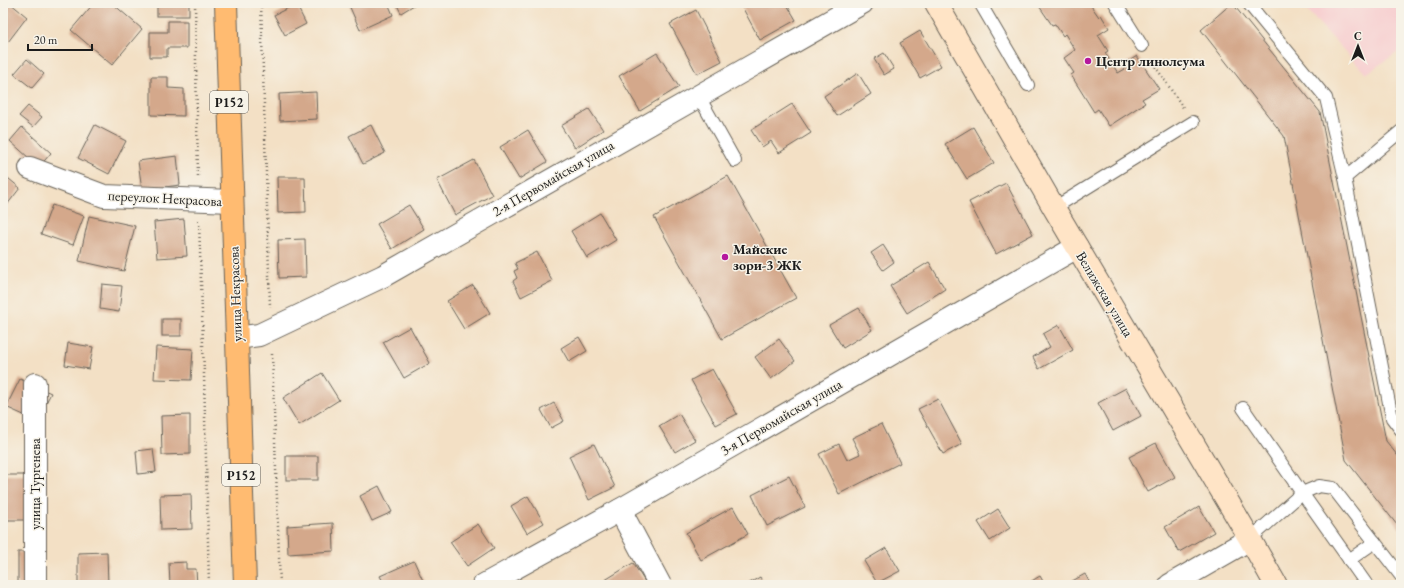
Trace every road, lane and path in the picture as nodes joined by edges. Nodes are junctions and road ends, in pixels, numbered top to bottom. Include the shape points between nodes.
1 (195, 3) edge
2 (226, 3) edge
3 (261, 3) edge
4 (862, 3) edge
5 (936, 3) edge
6 (980, 3) edge
7 (1115, 3) edge
8 (1248, 3) edge
9 (1142, 46) joint
10 (1028, 85) dead end
11 (698, 95) junction
12 (1193, 122) joint
13 (1401, 131) edge
14 (735, 161) dead end
15 (30, 168) dead end
16 (1345, 178) junction
17 (198, 199) junction
18 (232, 201) junction
19 (1054, 208) junction
20 (1077, 247) junction
21 (271, 330) junction
22 (237, 338) junction
23 (35, 384) dead end
24 (1243, 408) dead end
25 (1401, 430) edge
26 (1302, 493) junction
27 (620, 510) junction
28 (1250, 539) junction
29 (1375, 542) junction
30 (1349, 560) junction
31 (1401, 576) edge
32 (35, 585) edge
33 (209, 585) edge
34 (245, 585) edge
35 (280, 585) edge
36 (484, 585) edge
37 (660, 585) edge
38 (1170, 585) edge
39 (1276, 585) edge
40 (1367, 585) edge

1 - 17 path
2 - 18 main road, улица Некрасова / Р152
3 - 21 path
4 - 11 street, 2-я Первомайская улица
5 - 19 street, Велижская улица
6 - 10 lane
7 - 9 lane
8 - 16 lane via 1326,98
9 - 12 path
11 - 14 lane
11 - 21 street, 2-я Первомайская улица via 383,276
12 - 19 lane
13 - 16 lane
15 - 17 street, переулок Некрасова via 104,196
16 - 25 lane via 1392,418
17 - 18 street, переулок Некрасова
17 - 33 path
18 - 22 main road, улица Некрасова / Р152
19 - 20 street, Велижская улица
20 - 27 street, 3-я Первомайская улица
20 - 28 street, Велижская улица
21 - 22 street, 2-я Первомайская улица via 259,336
21 - 35 path
22 - 34 main road, улица Некрасова / Р152
23 - 32 street, улица Тургенева
24 - 26 lane
26 - 28 lane
26 - 29 lane via 1319,486 1333,488
26 - 30 lane
27 - 36 street, 3-я Первомайская улица
27 - 37 street
28 - 38 street
28 - 39 street, Велижская улица
29 - 30 lane
29 - 31 lane
30 - 40 lane

